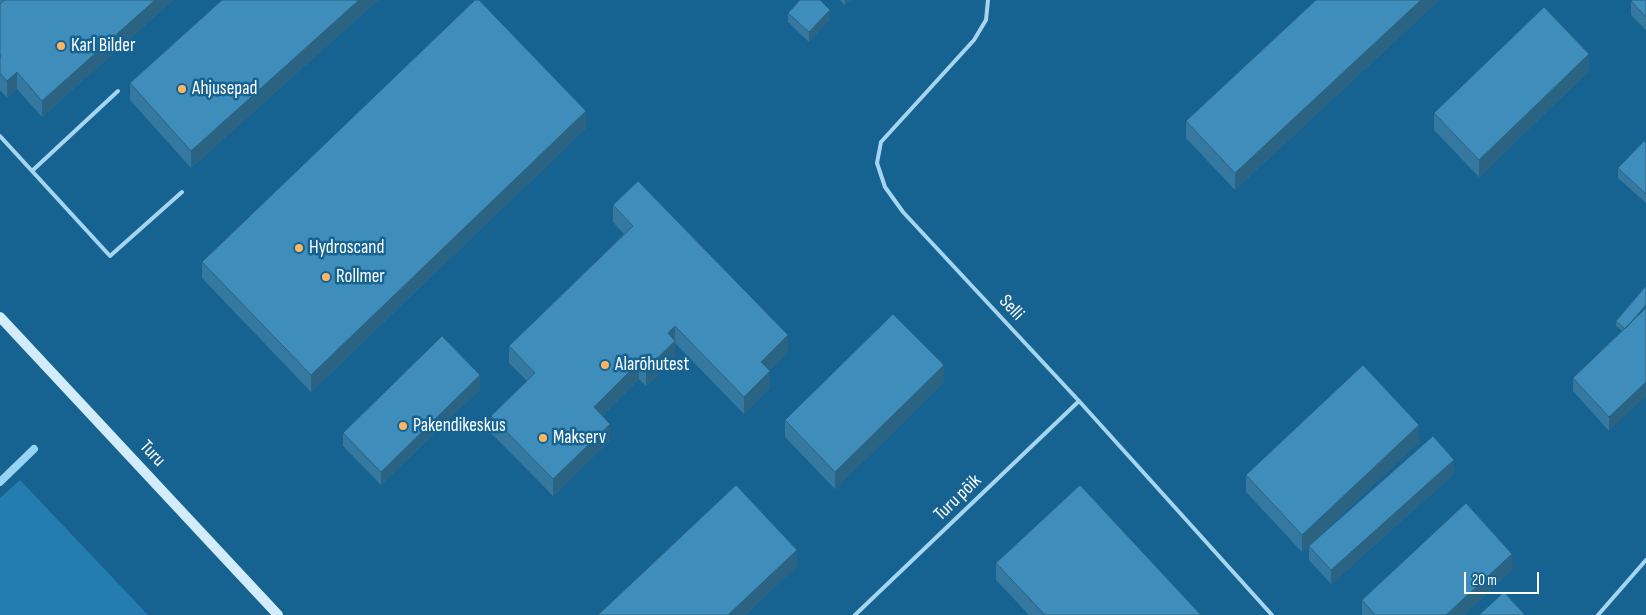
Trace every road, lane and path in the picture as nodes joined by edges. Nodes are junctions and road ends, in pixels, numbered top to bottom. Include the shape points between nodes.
1 (988, 0) edge
2 (118, 91) dead end
3 (0, 136) edge
4 (32, 171) junction
5 (182, 192) dead end
6 (0, 317) edge
7 (1079, 401) junction
8 (1646, 560) edge
9 (278, 615) edge
10 (855, 615) edge
11 (1272, 615) edge
12 (1598, 615) edge

1 - 7 lane, Selli via 986,20 974,40 881,142 877,163 884,187 903,212
2 - 4 lane
3 - 4 lane
4 - 5 lane via 110,256
6 - 9 main road, Turu
7 - 10 lane, Turu põik
7 - 11 lane, Selli
8 - 12 lane

